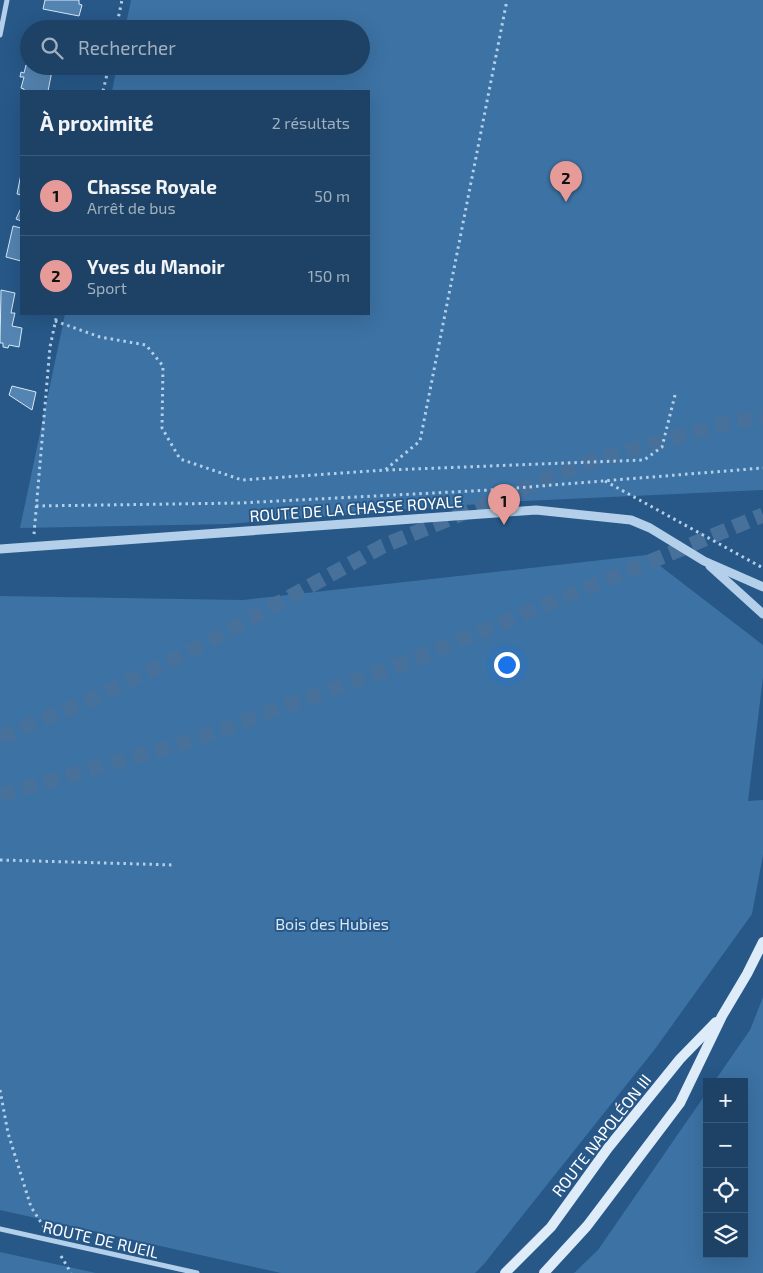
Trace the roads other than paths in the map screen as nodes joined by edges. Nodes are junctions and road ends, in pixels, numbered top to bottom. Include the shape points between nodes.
1 (7, 0) edge
2 (0, 35) edge
3 (0, 549) edge
4 (704, 561) junction
5 (763, 587) edge
6 (763, 614) edge
7 (763, 942) edge
8 (722, 1016) junction
9 (0, 1229) edge
10 (197, 1273) edge
11 (505, 1273) edge
12 (544, 1273) edge

1 - 2 street
3 - 4 street, ROUTE DE LA CHASSE ROYALE via 536,510 631,520
4 - 5 street, ROUTE DE LA CHASSE ROYALE
4 - 6 street, ROUTE DE LA CHASSE ROYALE
7 - 8 main road, ROUTE NAPOLÉON III
8 - 11 main road, ROUTE NAPOLÉON III via 680,1059 608,1148 551,1227
8 - 12 main road, ROUTE NAPOLÉON III via 680,1103 587,1226
9 - 10 street, ROUTE DE RUEIL

